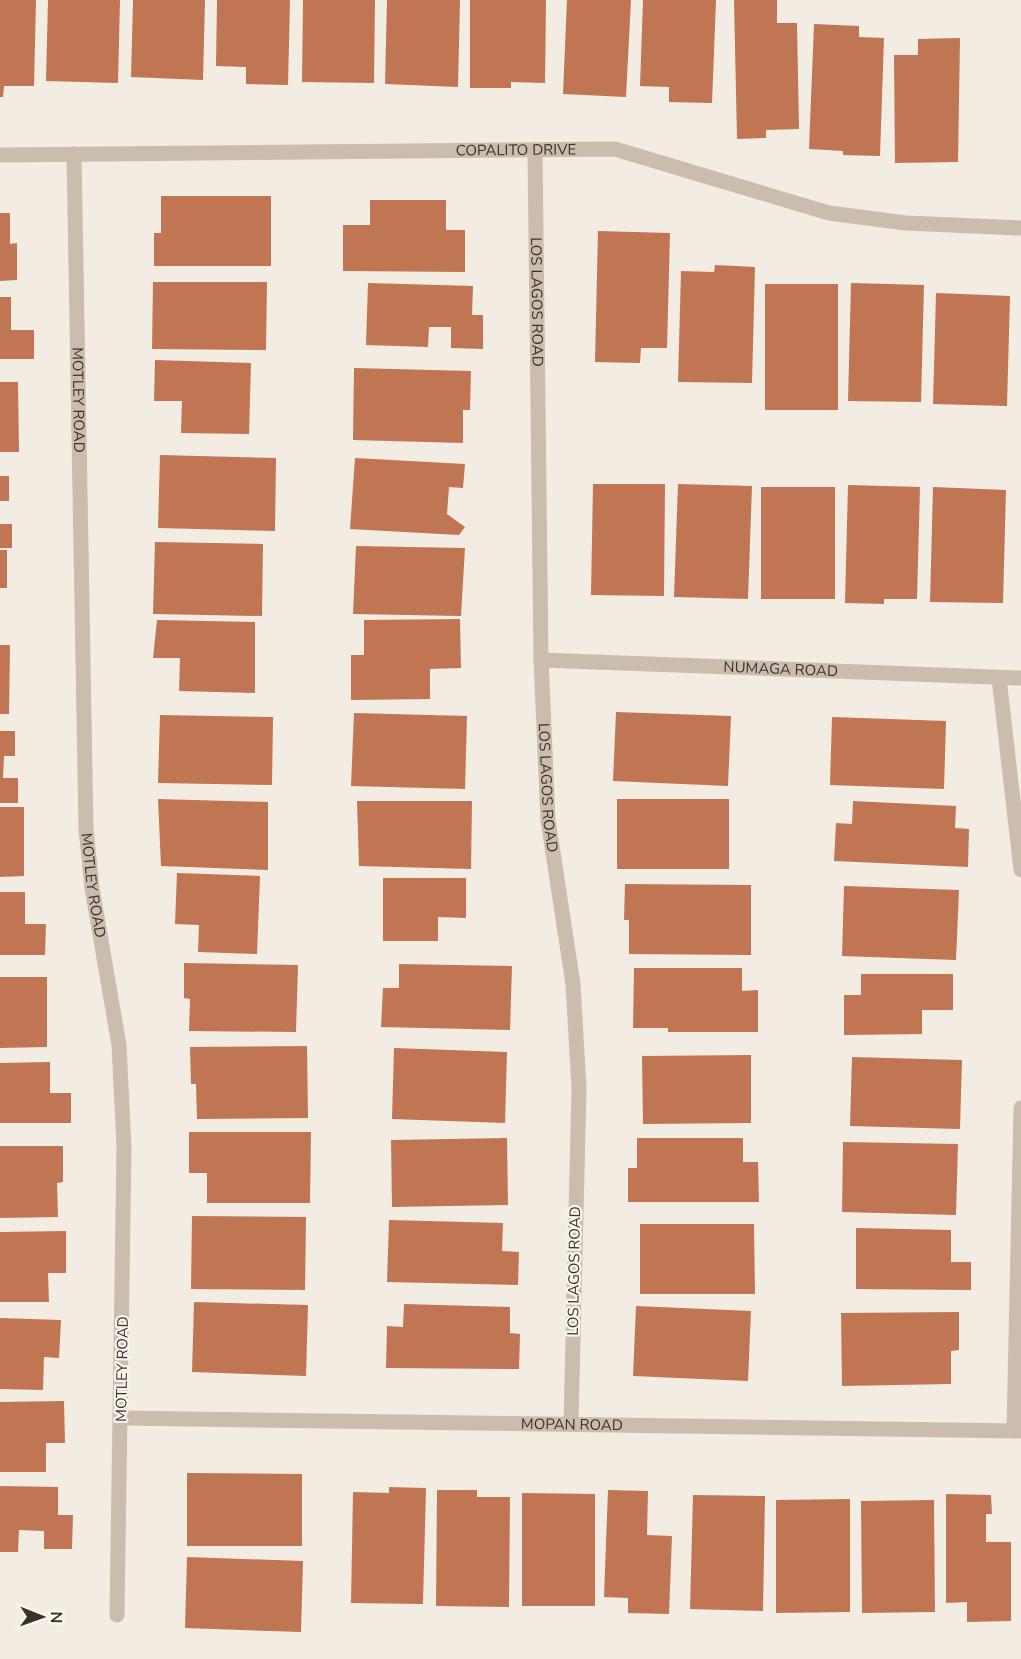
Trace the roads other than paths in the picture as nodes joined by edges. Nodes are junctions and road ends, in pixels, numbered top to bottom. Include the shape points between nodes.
1 (535, 150) junction
2 (74, 154) junction
3 (0, 155) edge
4 (1021, 228) edge
5 (541, 660) junction
6 (999, 678) junction
7 (1021, 678) edge
8 (1021, 870) edge
9 (1021, 1108) edge
10 (122, 1418) junction
11 (571, 1423) junction
12 (1018, 1431) edge
13 (117, 1615) dead end

1 - 2 street, COPALITO DRIVE
1 - 4 street, COPALITO DRIVE via 615,149 829,213 906,223
1 - 5 street, LOS LAGOS ROAD
2 - 3 street, COPALITO DRIVE
2 - 10 street, MOTLEY ROAD via 87,829 92,888 119,1045 124,1147
5 - 6 street, NUMAGA ROAD
5 - 11 street, LOS LAGOS ROAD via 548,820 573,984 579,1088
6 - 7 street, NUMAGA ROAD
6 - 8 street
9 - 12 street
10 - 11 street, MOPAN ROAD
10 - 13 street, MOTLEY ROAD
11 - 12 street, MOPAN ROAD

